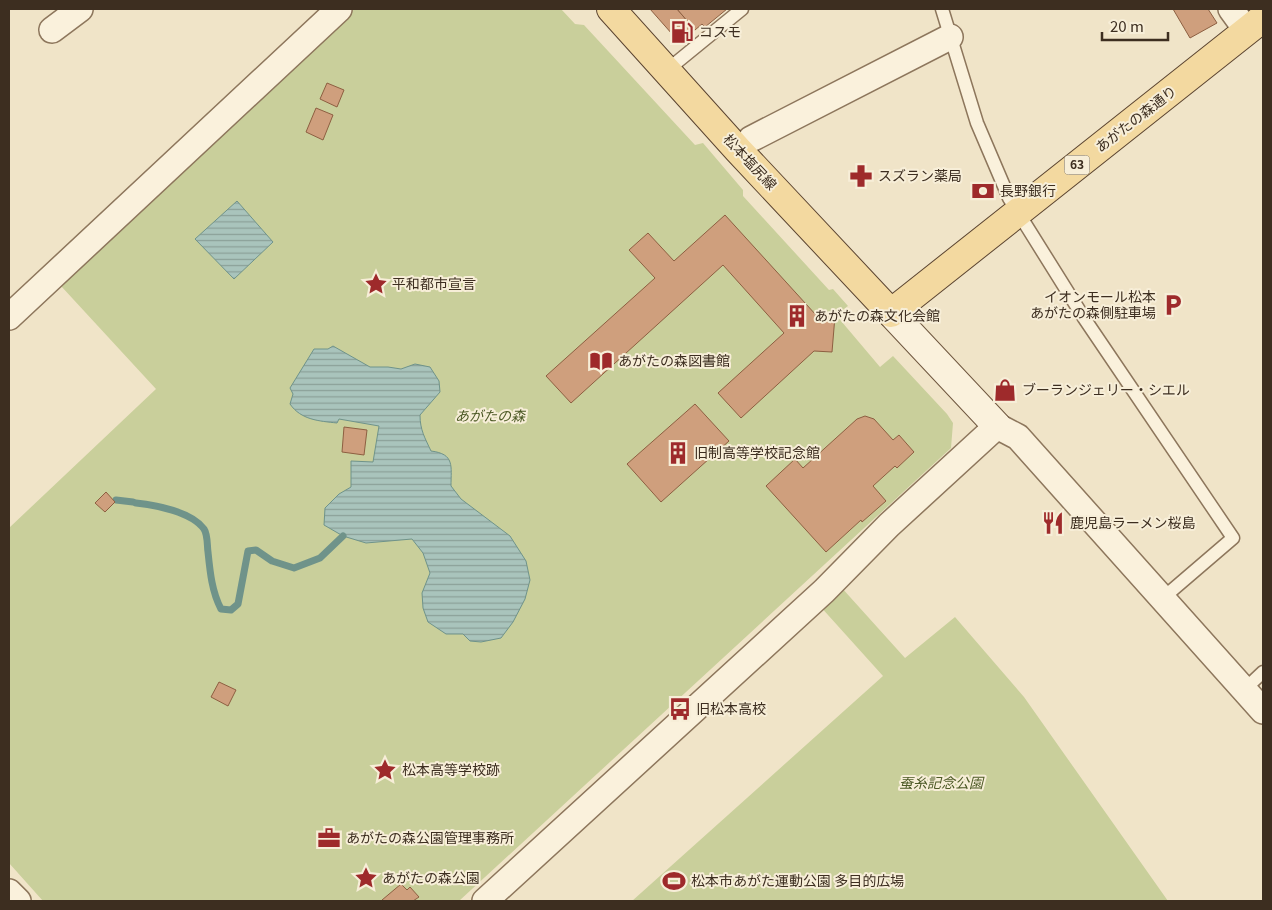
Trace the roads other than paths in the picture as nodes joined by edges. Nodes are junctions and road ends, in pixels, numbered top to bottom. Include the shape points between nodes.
1 (80, 9) edge
2 (339, 9) edge
3 (611, 9) edge
4 (742, 9) edge
5 (942, 9) edge
6 (1231, 9) edge
7 (1255, 24) edge
8 (52, 30) dead end
9 (950, 37) junction
10 (666, 71) junction
11 (751, 139) dead end
12 (1018, 213) junction
13 (892, 313) junction
14 (9, 317) edge
15 (997, 426) junction
16 (1163, 598) junction
17 (1263, 672) edge
18 (1244, 690) junction
19 (1263, 711) edge
20 (9, 892) edge
21 (18, 901) edge
22 (485, 901) edge

1 - 8 street
2 - 14 street
3 - 10 main road, 松本塩尻線
4 - 10 lane
5 - 9 lane
6 - 7 street
7 - 12 main road, あがたの森通り / 63
9 - 11 street
9 - 12 lane via 977,124
10 - 13 main road, 松本塩尻線
12 - 13 main road, あがたの森通り / 63
12 - 16 lane via 1084,318 1233,538
13 - 15 street
15 - 16 street via 1018,437
15 - 22 street via 889,525 824,591
16 - 18 street
17 - 18 lane
18 - 19 street
20 - 21 street

